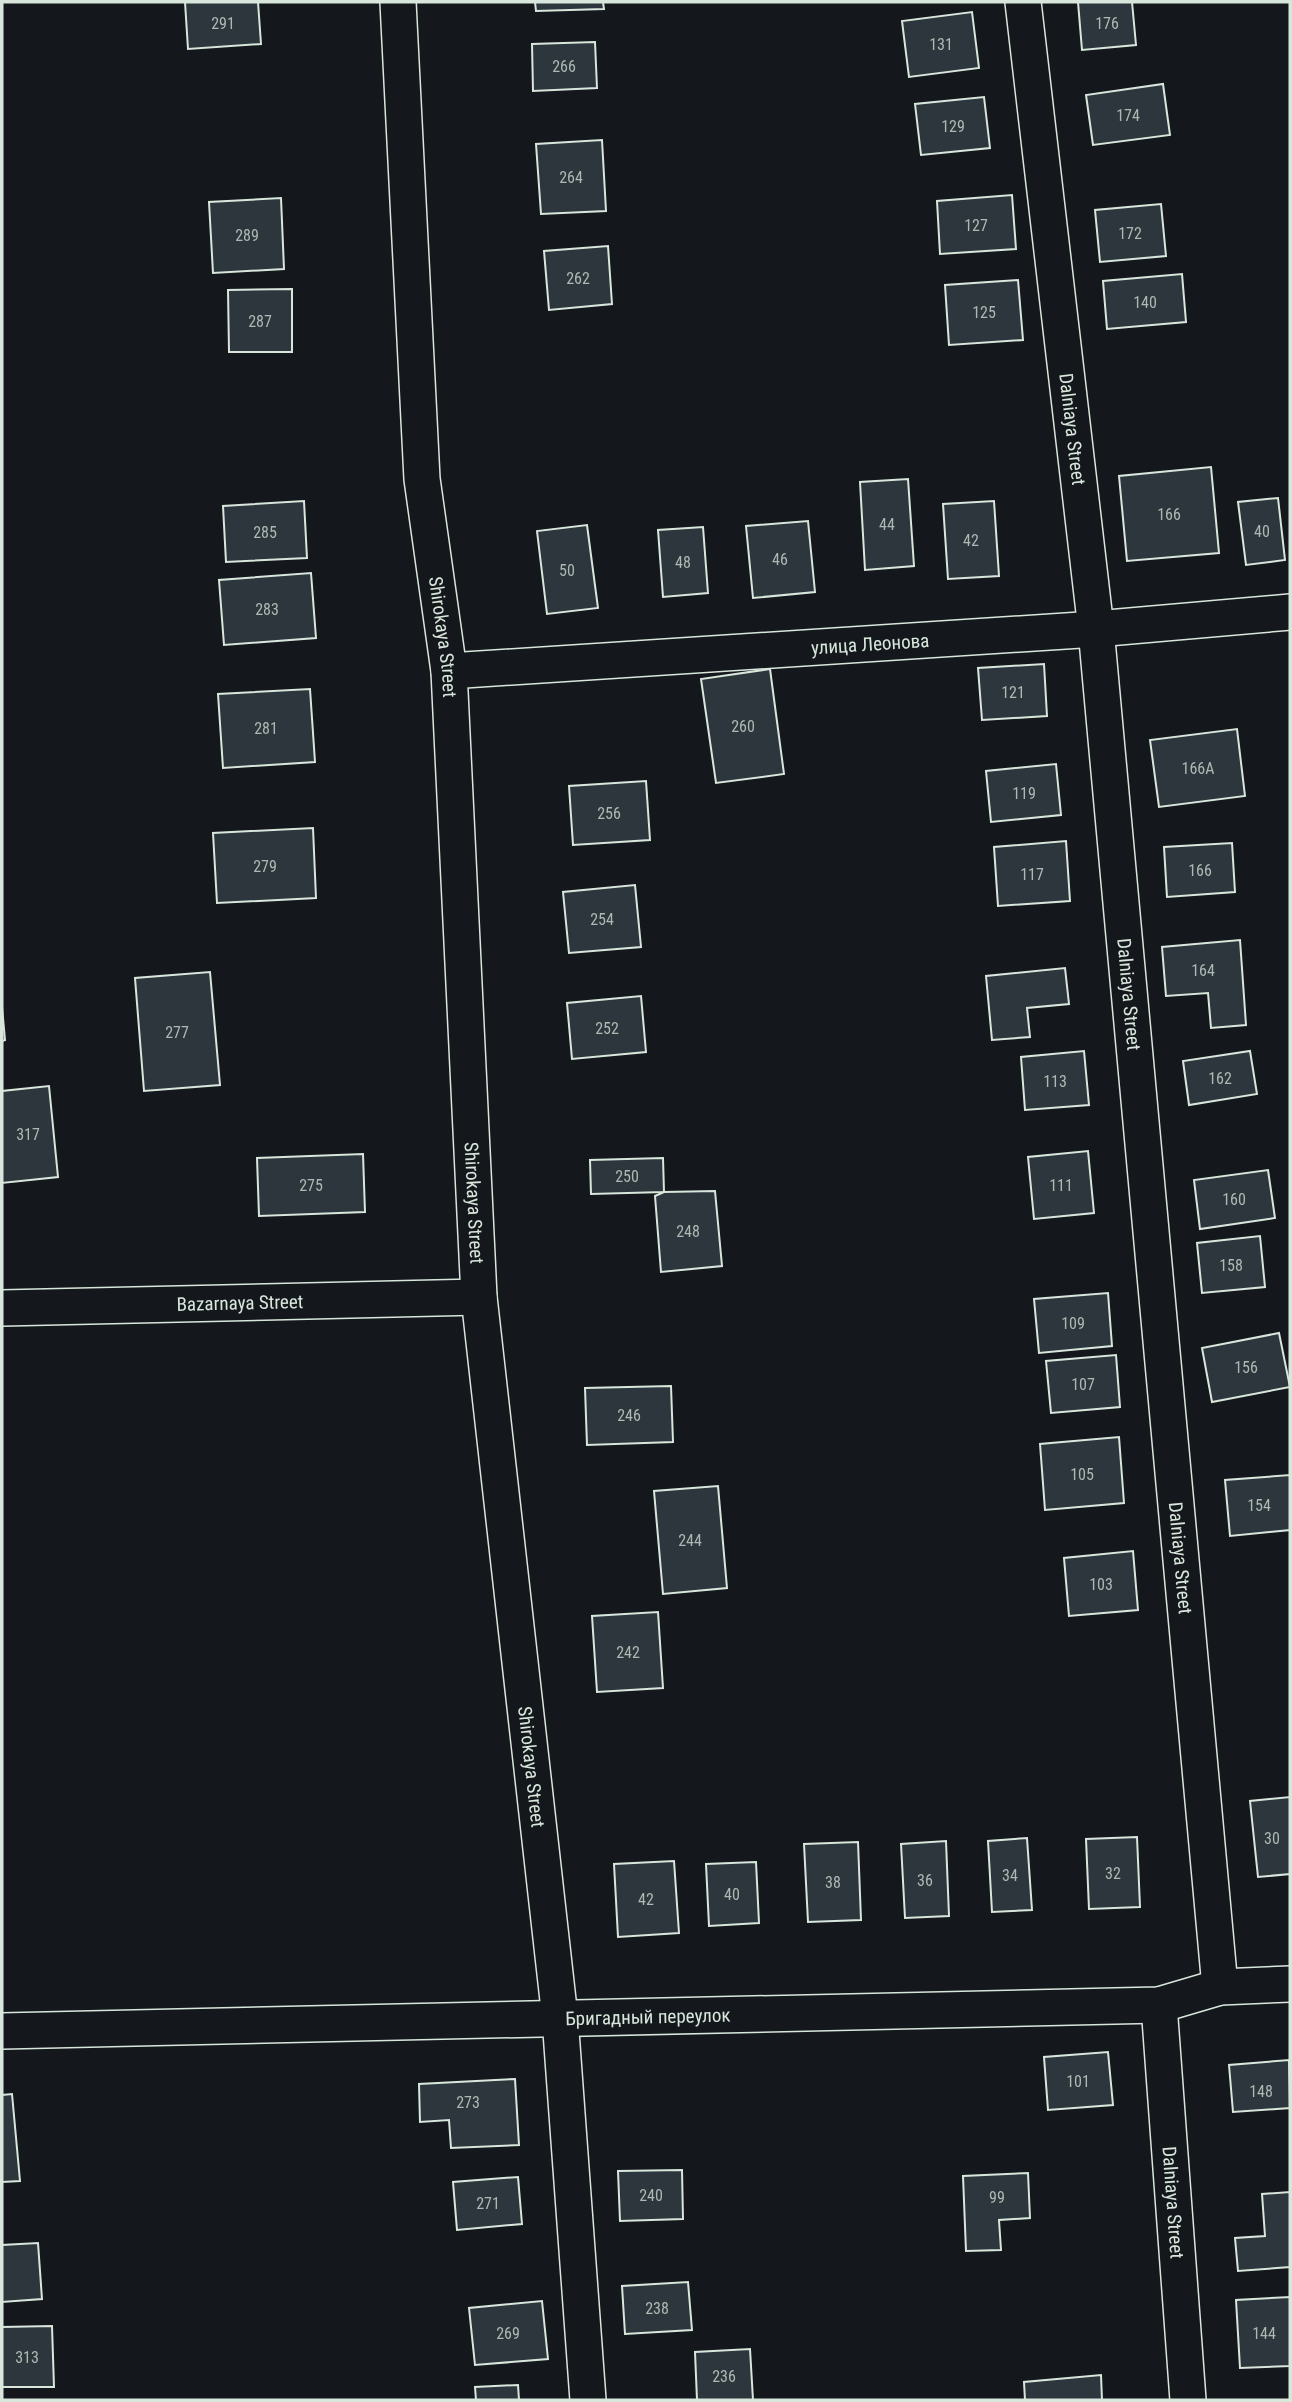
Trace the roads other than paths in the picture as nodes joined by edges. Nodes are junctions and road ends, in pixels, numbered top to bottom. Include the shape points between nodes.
1 (398, 2) edge
2 (1023, 2) edge
3 (1290, 612) edge
4 (1096, 629) junction
5 (449, 671) junction
6 (479, 1297) junction
7 (2, 1308) edge
8 (1290, 1984) edge
9 (1220, 1987) junction
10 (1159, 2005) junction
11 (560, 2018) junction
12 (2, 2032) edge
13 (588, 2400) edge
14 (1188, 2400) edge

1 - 5 street, Shirokaya Street via 422,479
2 - 4 street, Dalniaya Street
3 - 4 street, улица Леонова
4 - 5 street, улица Леонова
4 - 9 street, Dalniaya Street
5 - 6 street, Shirokaya Street
6 - 7 street, Bazarnaya Street
6 - 11 street, Shirokaya Street
8 - 9 street, Бригадный переулок
9 - 10 street, Бригадный переулок
10 - 11 street, Бригадный переулок
10 - 14 street, Dalniaya Street
11 - 12 street, Бригадный переулок
11 - 13 street, Shirokaya Street

